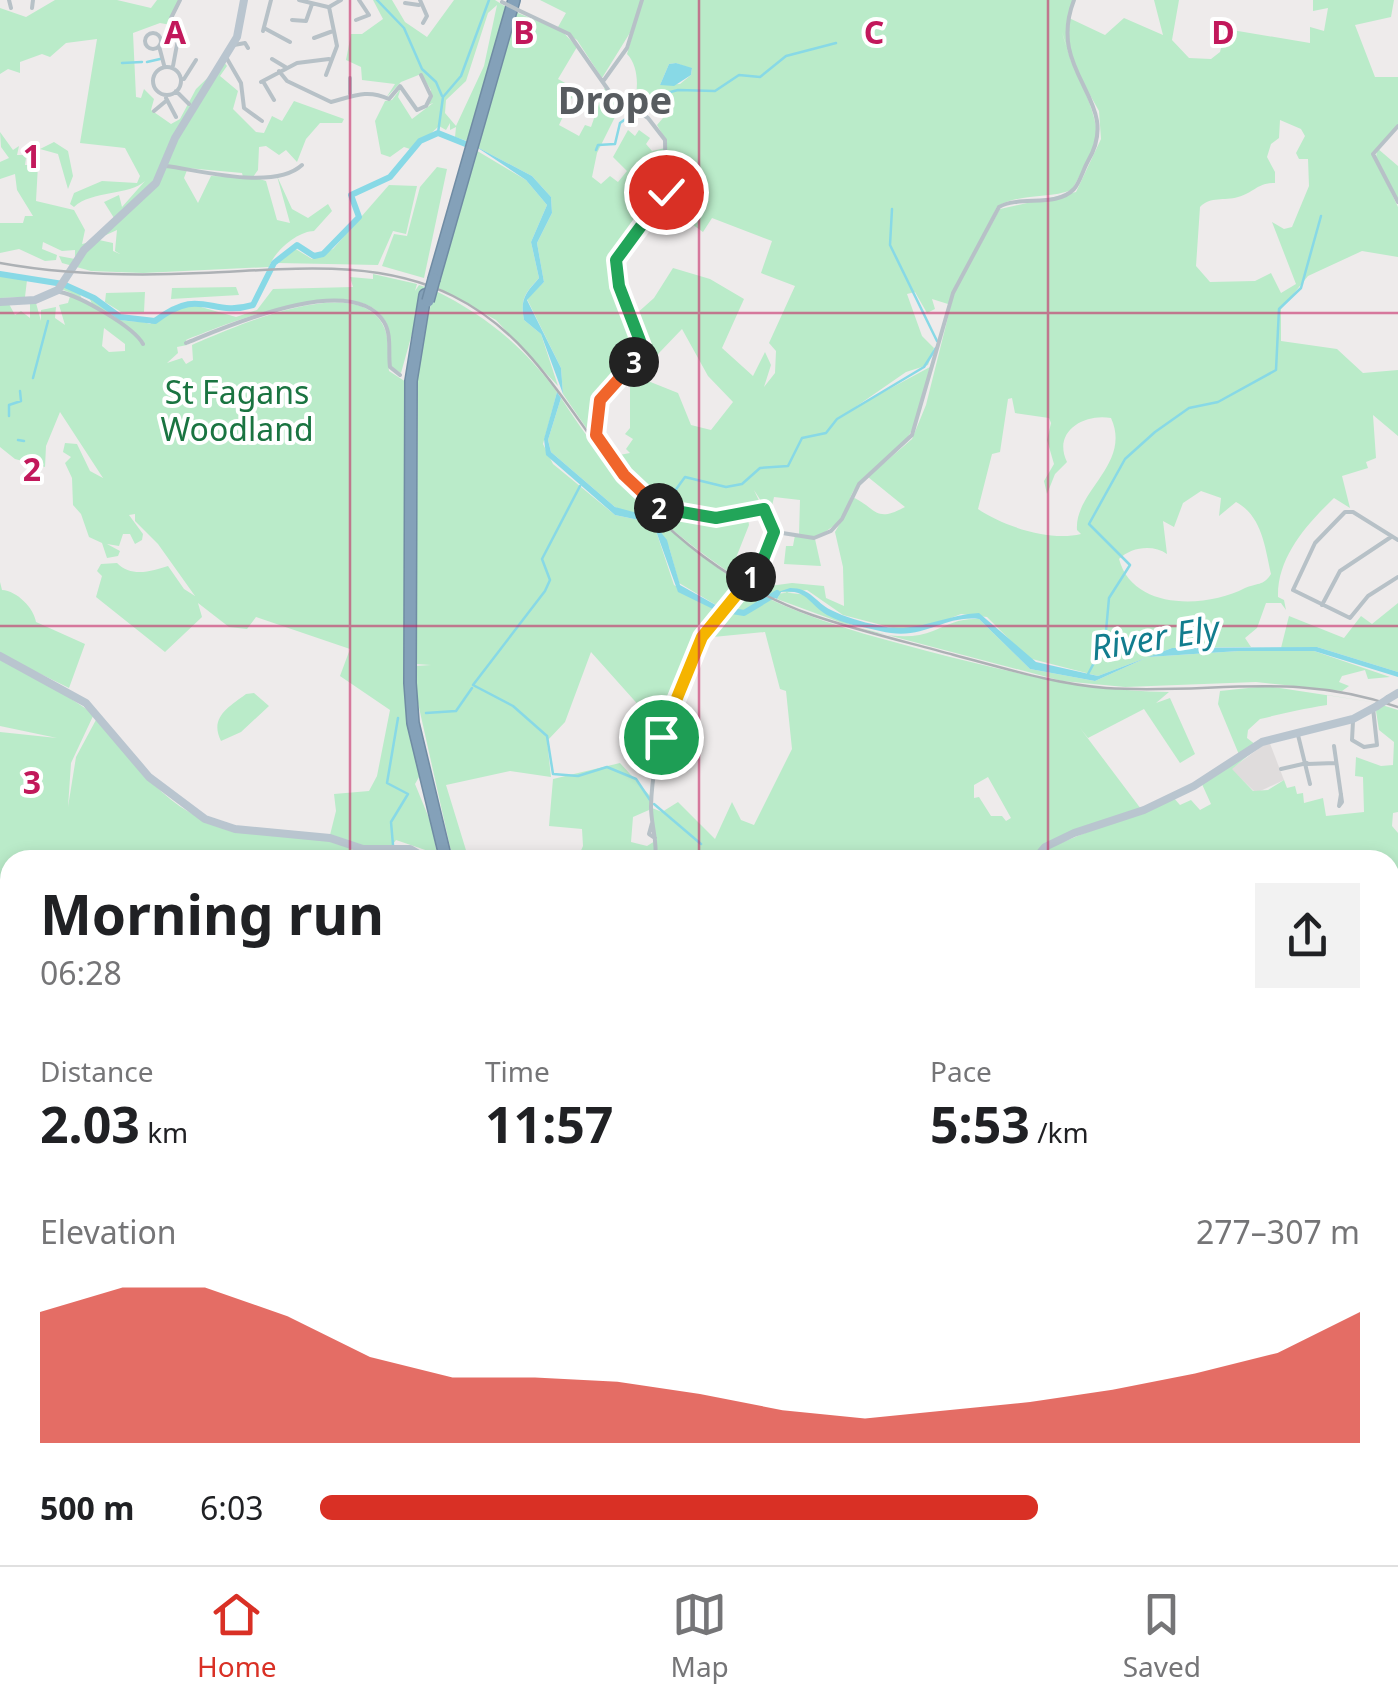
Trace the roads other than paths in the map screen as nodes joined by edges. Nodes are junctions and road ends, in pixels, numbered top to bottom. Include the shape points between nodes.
1 (9, 0) edge
2 (32, 0) edge
3 (180, 0) edge
4 (244, 0) edge
5 (271, 0) edge
6 (299, 0) edge
7 (341, 0) edge
8 (359, 0) edge
9 (642, 0) edge
10 (1074, 0) edge
11 (419, 3) edge
12 (509, 3) edge
13 (312, 4) junction
14 (405, 4) dead end
15 (329, 7) junction
16 (11, 8) dead end
17 (32, 8) dead end
18 (258, 14) dead end
19 (268, 18) junction
20 (292, 20) dead end
21 (356, 20) dead end
22 (424, 23) dead end
23 (335, 31) junction
24 (314, 38) dead end
25 (290, 42) dead end
26 (234, 45) junction
27 (159, 46) dead end
28 (248, 48) dead end
29 (226, 56) junction
30 (272, 58) dead end
31 (329, 58) junction
32 (196, 60) dead end
33 (164, 65) junction
34 (172, 67) junction
35 (288, 68) junction
36 (279, 71) junction
37 (326, 75) dead end
38 (422, 75) dead end
39 (184, 79) junction
40 (349, 81) dead end
41 (602, 82) junction
42 (176, 91) junction
43 (350, 94) junction
44 (166, 100) junction
45 (274, 100) dead end
46 (190, 104) dead end
47 (154, 111) dead end
48 (176, 117) dead end
49 (262, 122) dead end
50 (1398, 126) edge
51 (302, 165) dead end
52 (165, 166) junction
53 (1398, 202) edge
54 (60, 287) junction
55 (0, 302) edge
56 (424, 302) junction
57 (186, 343) dead end
58 (142, 344) dead end
59 (400, 375) junction
60 (410, 471) junction
61 (774, 532) junction
62 (1391, 538) junction
63 (1398, 540) edge
64 (1398, 577) edge
65 (1322, 605) junction
66 (0, 656) edge
67 (1398, 693) edge
68 (1375, 707) junction
69 (1353, 720) junction
70 (1296, 731) junction
71 (1334, 746) dead end
72 (1307, 764) junction
73 (1335, 764) junction
74 (1282, 769) dead end
75 (1310, 784) dead end
76 (1341, 794) dead end
77 (410, 850) edge
78 (447, 850) edge
79 (447, 850) edge
80 (655, 850) edge
81 (1042, 850) edge

1 - 16 street
2 - 17 street
3 - 34 street via 172,18 178,40
4 - 26 street
5 - 19 street
6 - 13 street
7 - 15 street
8 - 21 street via 368,16
9 - 41 street via 626,48
10 - 61 street via 1065,42 1100,133 1076,186 999,208 953,293 914,430 859,484 839,525 814,538
11 - 14 street
11 - 22 street
12 - 41 street via 569,34
12 - 56 highway, bridge
13 - 15 street
13 - 20 street via 307,20
15 - 23 street
18 - 19 street
19 - 25 street via 264,30
23 - 24 street
23 - 31 street
26 - 28 street
26 - 29 street
27 - 33 street
29 - 49 street via 241,83 244,108
29 - 52 street
30 - 35 street
31 - 35 street
31 - 37 street
32 - 39 street
33 - 34 street
33 - 44 street via 149,78
34 - 39 street
35 - 36 street
36 - 43 street via 329,102
36 - 45 street via 262,82
38 - 43 street via 431,96 417,110 400,86 388,100 377,93
39 - 42 street
40 - 43 street
41 - 61 street via 666,143 666,197 616,258 619,286 643,349 600,400 596,435 635,488 662,510 726,518 764,509
42 - 44 street
42 - 46 street
44 - 47 street
44 - 48 street
50 - 53 street via 1374,154
51 - 52 street via 292,172 236,177
52 - 54 street via 152,188 84,250
54 - 55 street via 33,300
54 - 58 street
56 - 59 highway via 408,372
56 - 60 highway via 412,363
56 - 78 highway via 416,382 415,682
57 - 59 street via 278,309 347,304 382,319 390,367
59 - 60 highway via 408,384
60 - 79 highway via 412,710
61 - 80 street via 764,559 701,639 658,743
62 - 63 street
62 - 65 street via 1340,571
62 - 65 street via 1345,512 1312,548 1293,584
64 - 65 street via 1365,598 1350,618
66 - 77 street via 87,704 149,777 196,815 235,829
67 - 68 street, bridge
68 - 69 street
68 - 69 street via 1377,745 1352,740
69 - 70 street
70 - 72 street
70 - 81 street via 1262,742 1154,805
71 - 73 street
72 - 73 street
72 - 74 street
72 - 75 street
73 - 76 street

